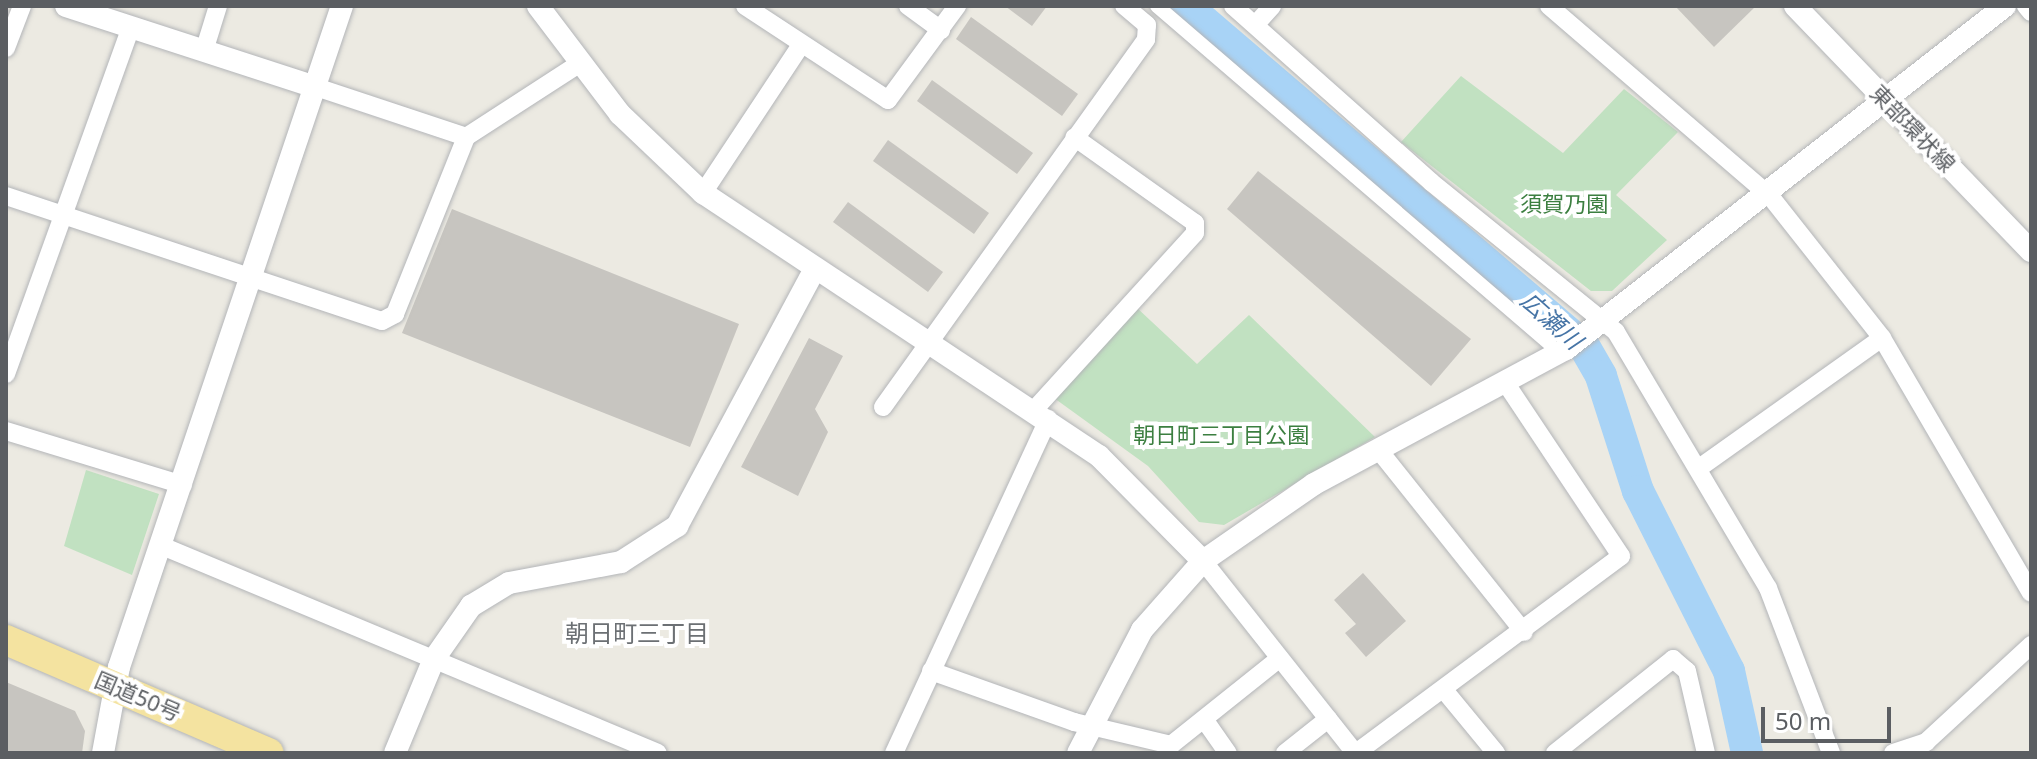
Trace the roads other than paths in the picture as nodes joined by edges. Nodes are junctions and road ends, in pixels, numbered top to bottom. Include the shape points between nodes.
1 (22, 6) edge
2 (66, 6) edge
3 (218, 6) edge
4 (342, 6) edge
5 (538, 6) edge
6 (745, 6) edge
7 (908, 6) edge
8 (957, 6) edge
9 (1124, 6) edge
10 (1157, 6) edge
11 (1233, 6) edge
12 (1272, 6) edge
13 (1549, 6) edge
14 (1795, 6) edge
15 (2005, 6) edge
16 (2026, 6) edge
17 (2031, 12) edge
18 (1256, 24) junction
19 (131, 27) junction
20 (941, 30) junction
21 (801, 45) junction
22 (6, 48) edge
23 (204, 51) junction
24 (579, 64) junction
25 (316, 87) junction
26 (1885, 99) junction
27 (466, 137) junction
28 (1074, 137) junction
29 (703, 193) junction
30 (6, 196) edge
31 (1770, 196) junction
32 (63, 215) junction
33 (2031, 251) edge
34 (814, 271) junction
35 (252, 277) junction
36 (1597, 326) junction
37 (1882, 338) junction
38 (926, 342) junction
39 (1558, 346) junction
40 (6, 374) edge
41 (1507, 385) junction
42 (883, 407) dead end
43 (1041, 414) junction
44 (6, 431) edge
45 (1381, 453) junction
46 (1699, 468) junction
47 (183, 485) junction
48 (162, 546) junction
49 (1203, 561) junction
50 (2031, 593) edge
51 (1524, 632) junction
52 (6, 640) edge
53 (2031, 645) edge
54 (1280, 658) junction
55 (434, 659) junction
56 (931, 671) junction
57 (114, 686) junction
58 (1444, 690) junction
59 (1328, 719) junction
60 (1206, 722) junction
61 (1091, 723) junction
62 (1931, 747) edge
63 (1702, 751) edge
64 (103, 753) edge
65 (269, 753) edge
66 (395, 753) edge
67 (658, 753) edge
68 (894, 753) edge
69 (1078, 753) edge
70 (1228, 753) edge
71 (1285, 753) edge
72 (1356, 753) edge
73 (1496, 753) edge
74 (1555, 753) edge
75 (1831, 753) edge
76 (1893, 753) edge

1 - 22 street
2 - 19 street
3 - 23 street
4 - 25 street
5 - 24 street
6 - 21 street
7 - 20 street
8 - 20 street
9 - 28 street via 1149,32
10 - 39 street
11 - 18 street
12 - 18 street
13 - 31 street
14 - 26 street, 東部環状線
15 - 26 street
16 - 17 street
18 - 36 street
19 - 23 street
19 - 32 street
20 - 21 street via 892,100
21 - 29 street
23 - 25 street
24 - 27 street
24 - 29 street
25 - 27 street
25 - 35 street
26 - 31 street
26 - 33 street, 東部環状線
27 - 35 street via 395,314 382,321
28 - 38 street
28 - 43 street via 1195,223 1195,233
29 - 34 street
30 - 32 street
31 - 36 street
31 - 37 street
32 - 35 street
32 - 40 street
34 - 38 street
34 - 55 street via 677,526 621,562 509,583 471,606
35 - 47 street
36 - 39 street
36 - 46 street
37 - 46 street
37 - 50 street
38 - 42 street
38 - 43 street
39 - 41 street
41 - 45 street
41 - 51 street via 1621,550 1617,563
43 - 49 street via 1145,495
43 - 56 street
44 - 47 street
45 - 49 street via 1291,498
45 - 51 street
46 - 75 street via 1775,602
47 - 48 street
48 - 55 street
48 - 57 street
49 - 54 street
49 - 61 street via 1142,630
51 - 58 street
52 - 57 highway, 国道50号
53 - 62 street
54 - 59 street
54 - 60 street
55 - 66 street
55 - 67 street
56 - 61 street
56 - 68 street
57 - 64 street
57 - 65 highway, 国道50号
58 - 72 street
58 - 73 street
59 - 71 street
59 - 72 street
60 - 61 street via 1171,745
60 - 70 street
61 - 69 street
62 - 76 street
63 - 74 street via 1687,671 1673,659

